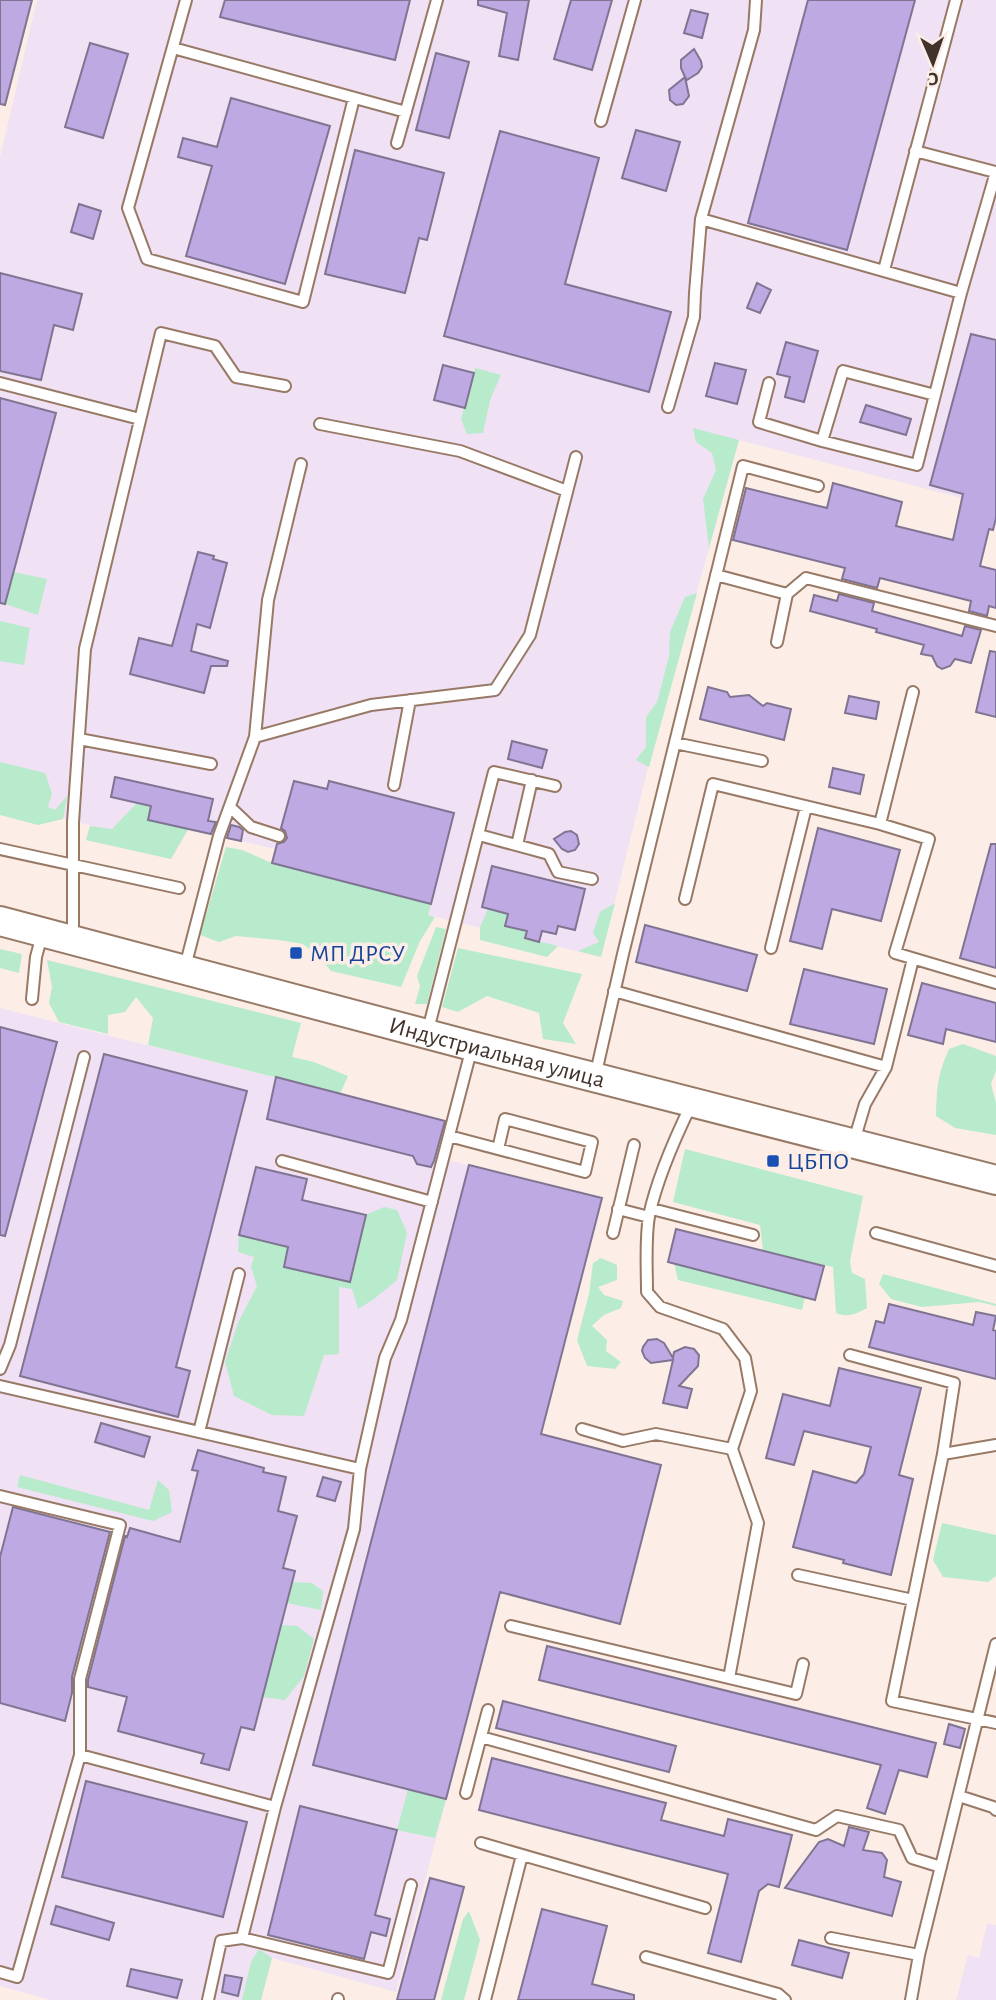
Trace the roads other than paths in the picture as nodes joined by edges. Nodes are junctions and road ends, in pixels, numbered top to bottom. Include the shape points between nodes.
1 (186, 0) edge
2 (437, 0) edge
3 (635, 0) edge
4 (756, 0) edge
5 (956, 0) edge
6 (173, 48) junction
7 (354, 98) junction
8 (405, 112) junction
9 (601, 121) dead end
10 (397, 143) dead end
11 (915, 151) junction
12 (995, 172) edge
13 (701, 219) junction
14 (884, 270) junction
15 (961, 293) junction
16 (0, 383) edge
17 (769, 383) dead end
18 (285, 386) dead end
19 (935, 395) junction
20 (668, 407) dead end
21 (140, 419) junction
22 (320, 425) dead end
23 (822, 441) junction
24 (576, 457) dead end
25 (301, 464) dead end
26 (818, 486) dead end
27 (567, 491) junction
28 (716, 575) junction
29 (787, 593) junction
30 (996, 626) edge
31 (777, 642) dead end
32 (914, 692) dead end
33 (411, 700) junction
34 (255, 737) junction
35 (79, 739) junction
36 (675, 743) junction
37 (762, 761) dead end
38 (211, 764) dead end
39 (532, 780) junction
40 (394, 785) dead end
41 (555, 786) dead end
42 (230, 807) junction
43 (806, 807) junction
44 (880, 824) junction
45 (479, 835) junction
46 (279, 836) dead end
47 (517, 845) junction
48 (0, 849) edge
49 (74, 865) junction
50 (592, 879) dead end
51 (179, 888) dead end
52 (685, 899) dead end
53 (0, 921) edge
54 (43, 932) junction
55 (73, 940) junction
56 (771, 948) dead end
57 (913, 958) junction
58 (184, 970) junction
59 (996, 983) edge
60 (614, 991) junction
61 (32, 999) dead end
62 (427, 1034) junction
63 (472, 1046) junction
64 (84, 1057) dead end
65 (886, 1067) junction
66 (595, 1077) junction
67 (692, 1102) junction
68 (449, 1136) junction
69 (853, 1144) junction
70 (634, 1145) dead end
71 (498, 1149) junction
72 (282, 1161) dead end
73 (996, 1180) edge
74 (432, 1202) junction
75 (618, 1209) junction
76 (650, 1212) junction
77 (612, 1233) dead end
78 (876, 1233) dead end
79 (753, 1235) dead end
80 (996, 1266) edge
81 (239, 1274) dead end
82 (850, 1355) dead end
83 (0, 1369) edge
84 (0, 1387) edge
85 (582, 1429) dead end
86 (199, 1432) junction
87 (996, 1445) edge
88 (732, 1449) junction
89 (943, 1454) junction
90 (360, 1469) junction
91 (0, 1496) edge
92 (798, 1575) dead end
93 (913, 1600) junction
94 (511, 1626) dead end
95 (996, 1644) edge
96 (803, 1664) dead end
97 (729, 1678) junction
98 (488, 1710) dead end
99 (978, 1718) junction
100 (996, 1723) edge
101 (481, 1737) junction
102 (80, 1755) junction
103 (466, 1793) dead end
104 (996, 1795) edge
105 (959, 1796) junction
106 (275, 1807) junction
107 (994, 1808) edge
108 (481, 1843) dead end
109 (522, 1855) junction
110 (941, 1867) junction
111 (411, 1885) dead end
112 (705, 1908) dead end
113 (242, 1937) junction
114 (831, 1938) dead end
115 (919, 1955) junction
116 (646, 1957) dead end
117 (0, 1972) edge
118 (208, 2000) edge
119 (485, 2000) edge
120 (785, 2000) edge
121 (911, 2000) edge

1 - 6 lane
2 - 8 lane
3 - 9 lane
4 - 13 lane via 754,30
5 - 11 lane
6 - 7 lane
6 - 7 lane via 128,208 148,259 303,302
7 - 8 lane
8 - 10 lane
11 - 12 lane
11 - 14 lane
12 - 15 lane
13 - 14 lane
13 - 20 lane via 694,317
14 - 15 lane
15 - 19 lane
16 - 21 lane
17 - 23 lane via 759,422
18 - 21 lane via 236,377 215,346 161,333
19 - 23 lane via 843,371
19 - 23 lane via 917,465
21 - 35 lane via 85,649
22 - 27 lane via 460,451
24 - 27 lane
25 - 34 lane via 268,600
26 - 28 lane via 743,466
27 - 33 lane via 530,635 495,690
28 - 29 lane
28 - 36 lane
29 - 30 lane via 806,578
29 - 31 lane
32 - 44 lane
33 - 34 lane via 371,705
33 - 40 lane
34 - 42 lane
35 - 38 lane
35 - 49 lane
36 - 37 lane
36 - 60 lane
39 - 41 lane
39 - 45 lane via 495,772
39 - 47 lane
42 - 46 lane via 251,827
42 - 58 lane
43 - 44 lane
43 - 52 lane via 713,784
43 - 56 lane
44 - 57 lane via 929,839 895,953
45 - 47 lane
45 - 62 lane
47 - 50 lane via 550,854 558,872
48 - 49 lane
49 - 51 lane
49 - 55 lane
53 - 54 main road, Индустриальная улица
54 - 55 main road, Индустриальная улица
54 - 61 lane
55 - 58 main road, Индустриальная улица
57 - 59 lane
57 - 65 lane
58 - 62 main road, Индустриальная улица
60 - 65 lane
60 - 66 lane
62 - 63 main road, Индустриальная улица
63 - 66 main road, Индустриальная улица
63 - 68 lane
64 - 83 lane
65 - 69 lane via 865,1104
66 - 67 main road, Индустриальная улица
67 - 69 main road, Индустриальная улица
67 - 76 lane via 671,1145
68 - 71 lane
68 - 74 lane
69 - 73 main road, Индустриальная улица
70 - 75 lane
71 - 71 lane via 585,1172 592,1142 505,1119
72 - 74 lane
74 - 90 lane via 401,1320 385,1358
75 - 76 lane
75 - 77 lane
76 - 79 lane
76 - 88 lane via 647,1292 660,1307 723,1329 745,1358 751,1391
78 - 80 lane
81 - 86 lane
82 - 89 lane via 954,1383
84 - 86 lane
85 - 88 lane via 623,1441 656,1434
86 - 90 lane
87 - 89 lane
88 - 97 lane via 758,1523
89 - 93 lane
90 - 106 lane via 354,1528
91 - 102 lane via 120,1525 80,1679
92 - 93 lane
93 - 99 lane via 892,1701
94 - 97 lane
95 - 99 lane
96 - 97 lane via 796,1695
98 - 101 lane
99 - 100 lane
99 - 105 lane
101 - 103 lane
101 - 110 lane via 816,1830 837,1816 899,1830 912,1858
102 - 106 lane
102 - 117 lane via 17,1977
104 - 107 lane
105 - 107 lane
105 - 110 lane
106 - 113 lane
108 - 109 lane
109 - 112 lane
109 - 119 lane
110 - 115 lane
111 - 113 lane via 388,1973
113 - 118 lane via 221,1941
114 - 115 lane
115 - 121 lane
116 - 120 lane via 778,1994

